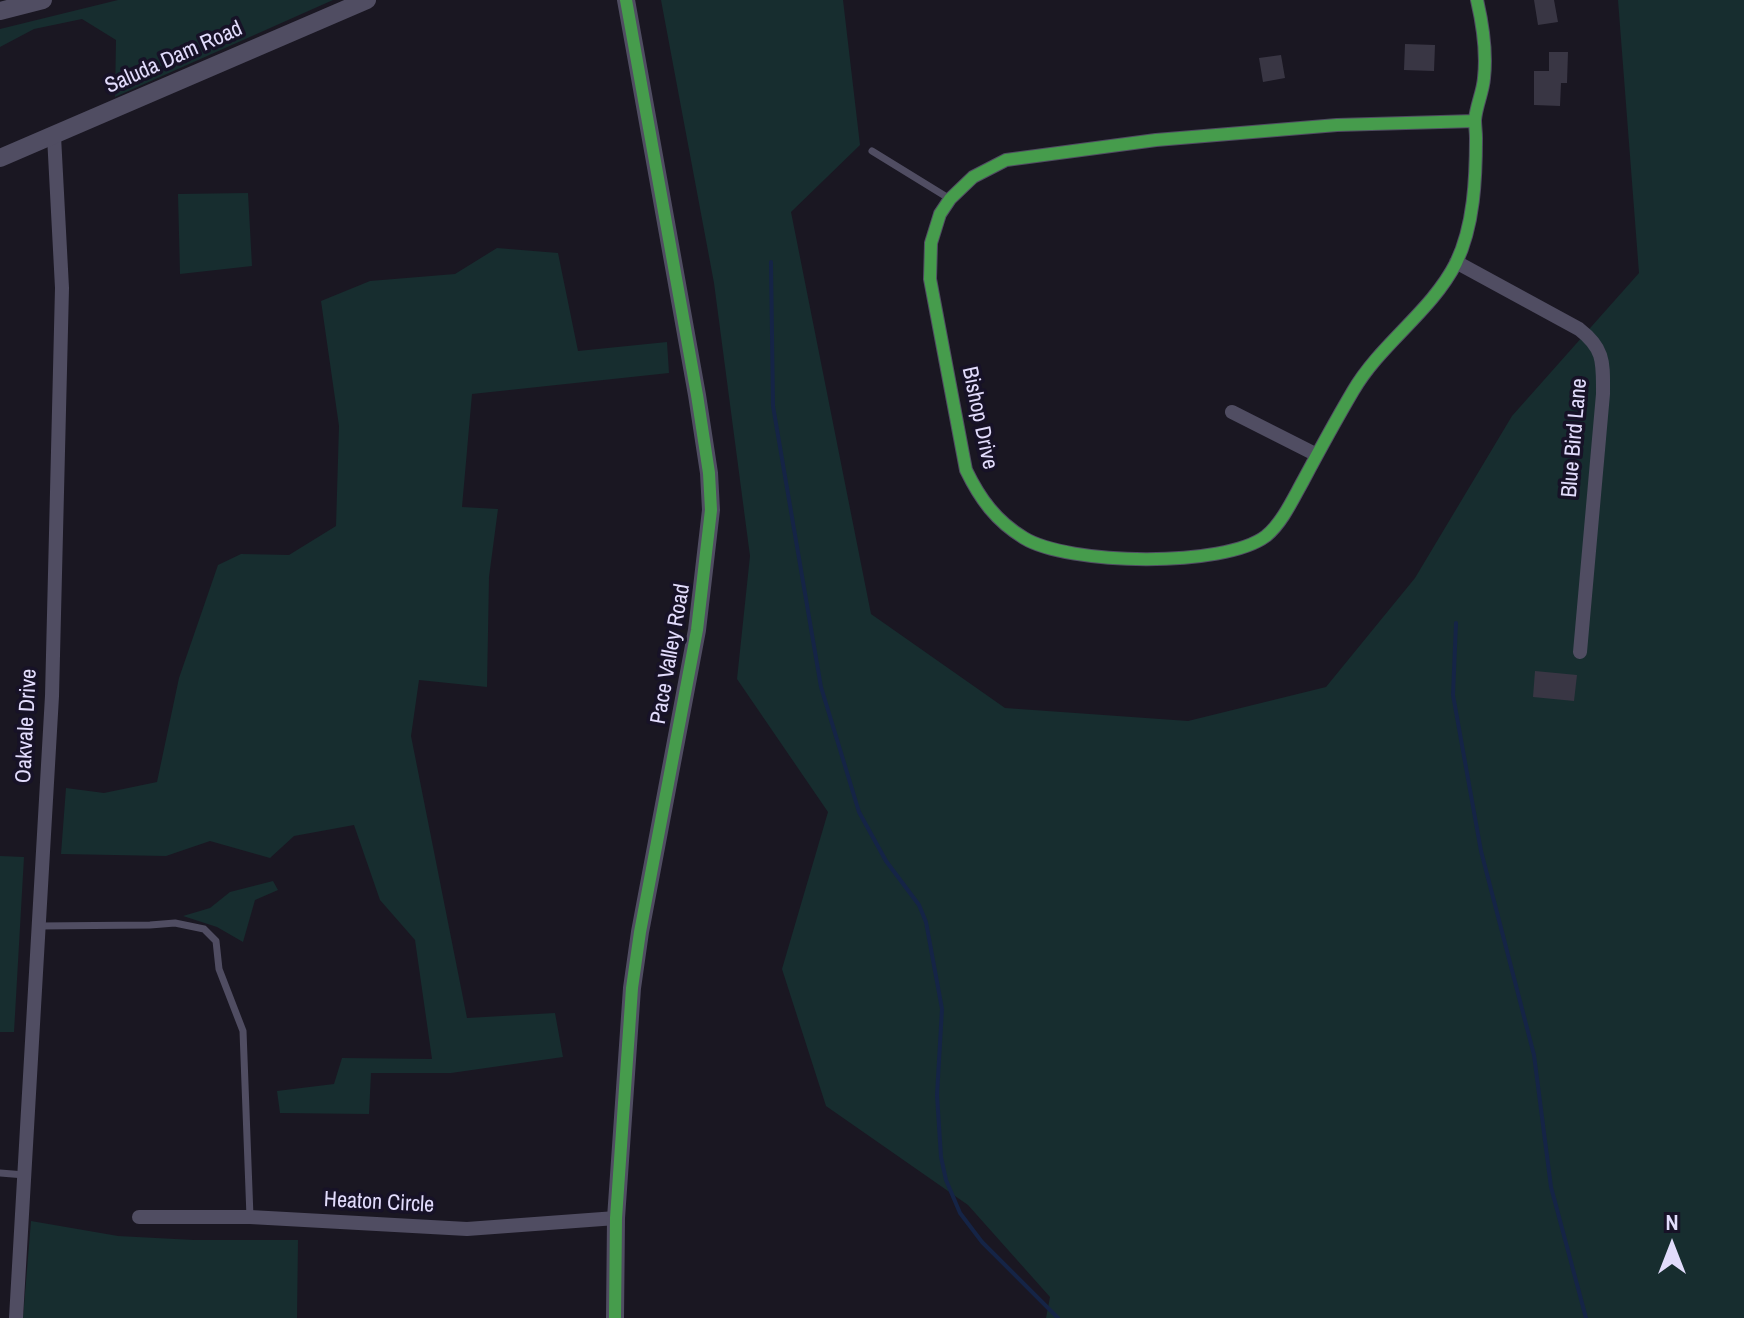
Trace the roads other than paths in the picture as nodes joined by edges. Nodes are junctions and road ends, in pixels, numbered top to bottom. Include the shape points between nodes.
1 (43, 0) edge
2 (367, 0) edge
3 (626, 0) edge
4 (1477, 0) edge
5 (0, 11) edge
6 (1475, 121) junction
7 (54, 136) junction
8 (872, 151) dead end
9 (0, 158) edge
10 (950, 199) junction
11 (1456, 262) junction
12 (1232, 412) dead end
13 (1317, 455) junction
14 (1580, 652) dead end
15 (39, 926) junction
16 (0, 1173) edge
17 (25, 1175) junction
18 (139, 1217) dead end
19 (250, 1217) junction
20 (616, 1218) junction
21 (16, 1318) edge
22 (615, 1318) edge

1 - 5 street
2 - 7 street, Saluda Dam Road
3 - 20 street, Pace Valley Road via 697,395 711,510 697,630 632,988
4 - 6 street, Bishop Drive via 1484,31 1484,79
6 - 10 street, Bishop Drive via 1337,125 1156,140 1006,160 973,177
6 - 11 street, Bishop Drive via 1471,209
7 - 9 street, Saluda Dam Road
7 - 15 street, Oakvale Drive via 62,288 52,696
8 - 10 lane
10 - 13 street, Bishop Drive via 931,243 930,279 966,470 979,497 1026,540 1096,556 1193,558 1229,553 1269,534
11 - 13 street, Bishop Drive via 1363,373
11 - 14 street, Blue Bird Lane via 1579,329 1603,357
12 - 13 street
15 - 17 street, Oakvale Drive
15 - 19 lane via 175,923 204,929 216,941 219,969 243,1031
16 - 17 lane
17 - 21 street, Oakvale Drive
18 - 19 street, Heaton Circle
19 - 20 street, Heaton Circle via 467,1229
20 - 22 street, Pace Valley Road

